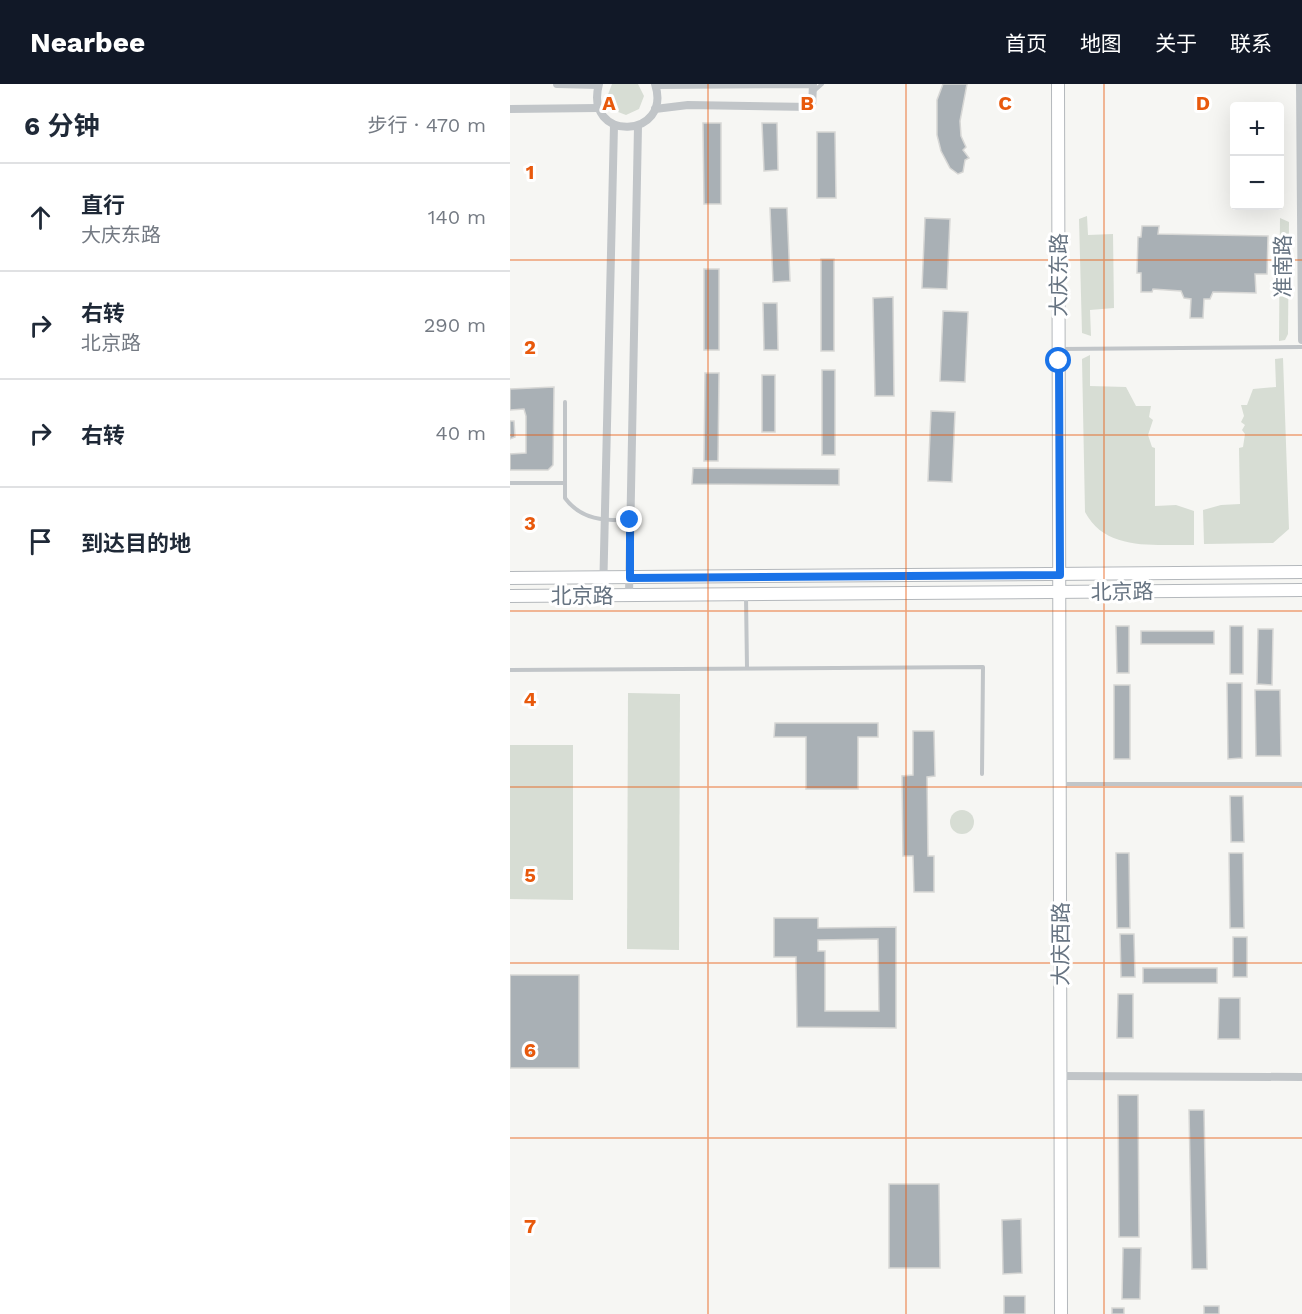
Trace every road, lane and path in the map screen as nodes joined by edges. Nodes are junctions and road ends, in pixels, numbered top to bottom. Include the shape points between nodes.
1 (557, 84) edge
2 (598, 84) edge
3 (822, 84) edge
4 (1058, 84) edge
5 (1300, 84) edge
6 (655, 85) edge
7 (813, 92) junction
8 (598, 108) junction
9 (510, 109) edge
10 (655, 109) junction
11 (615, 126) junction
12 (638, 126) junction
13 (1302, 340) edge
14 (1302, 347) edge
15 (1059, 349) junction
16 (565, 402) dead end
17 (510, 483) edge
18 (564, 483) junction
19 (630, 520) junction
20 (605, 521) junction
21 (1302, 572) edge
22 (1060, 575) junction
23 (510, 578) edge
24 (603, 578) junction
25 (630, 578) junction
26 (1302, 590) edge
27 (1060, 593) junction
28 (746, 595) junction
29 (510, 596) edge
30 (603, 596) junction
31 (629, 596) junction
32 (747, 668) junction
33 (510, 670) edge
34 (982, 774) dead end
35 (1060, 784) junction
36 (1302, 784) edge
37 (1061, 1076) junction
38 (1302, 1077) edge
39 (1061, 1314) edge

1 - 2 street
2 - 8 street
3 - 7 lane
4 - 15 main road, 大庆东路
5 - 13 street, 准南路
6 - 7 street via 813,84
6 - 10 street
7 - 10 street via 812,107 688,105
8 - 9 street
8 - 11 street via 604,119
10 - 12 street
11 - 12 street
11 - 20 street
12 - 19 street
14 - 15 lane
15 - 22 main road, 大庆东路
16 - 18 lane
17 - 18 lane
18 - 20 lane via 565,498 574,510
19 - 20 lane
19 - 25 street
20 - 24 street
21 - 22 main road, 北京路
22 - 25 main road, 北京路
22 - 27 main road, 大庆西路
23 - 24 main road, 北京路
24 - 25 main road, 北京路
24 - 30 street
25 - 31 street
26 - 27 main road, 北京路
27 - 28 main road, 北京路
27 - 35 main road, 大庆西路
28 - 31 main road, 北京路
28 - 32 lane
29 - 30 main road, 北京路
30 - 31 main road, 北京路
32 - 33 lane
32 - 34 lane via 983,667
35 - 36 lane
35 - 37 main road, 大庆西路
37 - 38 street
37 - 39 main road, 大庆西路

